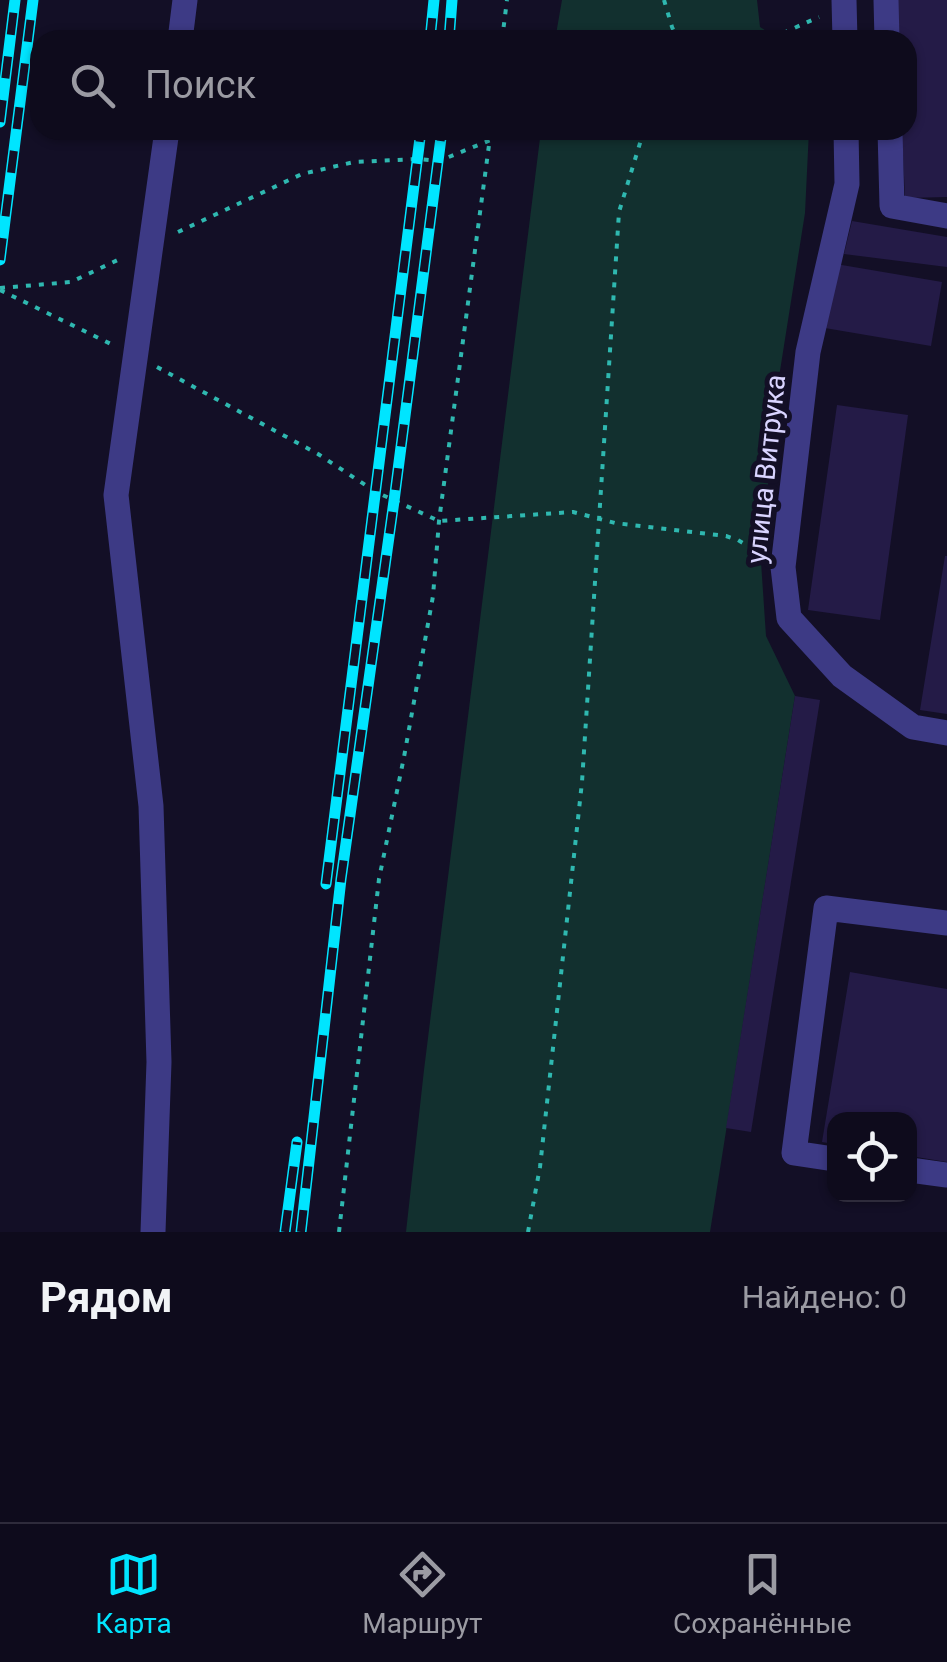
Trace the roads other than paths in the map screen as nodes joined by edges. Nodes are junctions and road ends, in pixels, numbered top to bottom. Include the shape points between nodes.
1 (185, 0) edge
2 (886, 0) edge
3 (844, 3) edge
4 (181, 30) edge
5 (845, 30) edge
6 (887, 30) edge
7 (166, 140) edge
8 (846, 140) edge
9 (890, 140) edge
10 (947, 216) edge
11 (947, 732) edge
12 (947, 923) edge
13 (827, 1158) edge
14 (917, 1171) edge
15 (947, 1176) edge
16 (153, 1232) edge

1 - 4 street
2 - 6 street
3 - 5 street
7 - 16 street via 116,495 151,806 159,1062
8 - 11 street, улица Витрука via 847,184 808,352 783,567 789,618 842,676 914,728
9 - 10 street via 892,206
12 - 13 street via 826,908 794,1154
14 - 15 street

